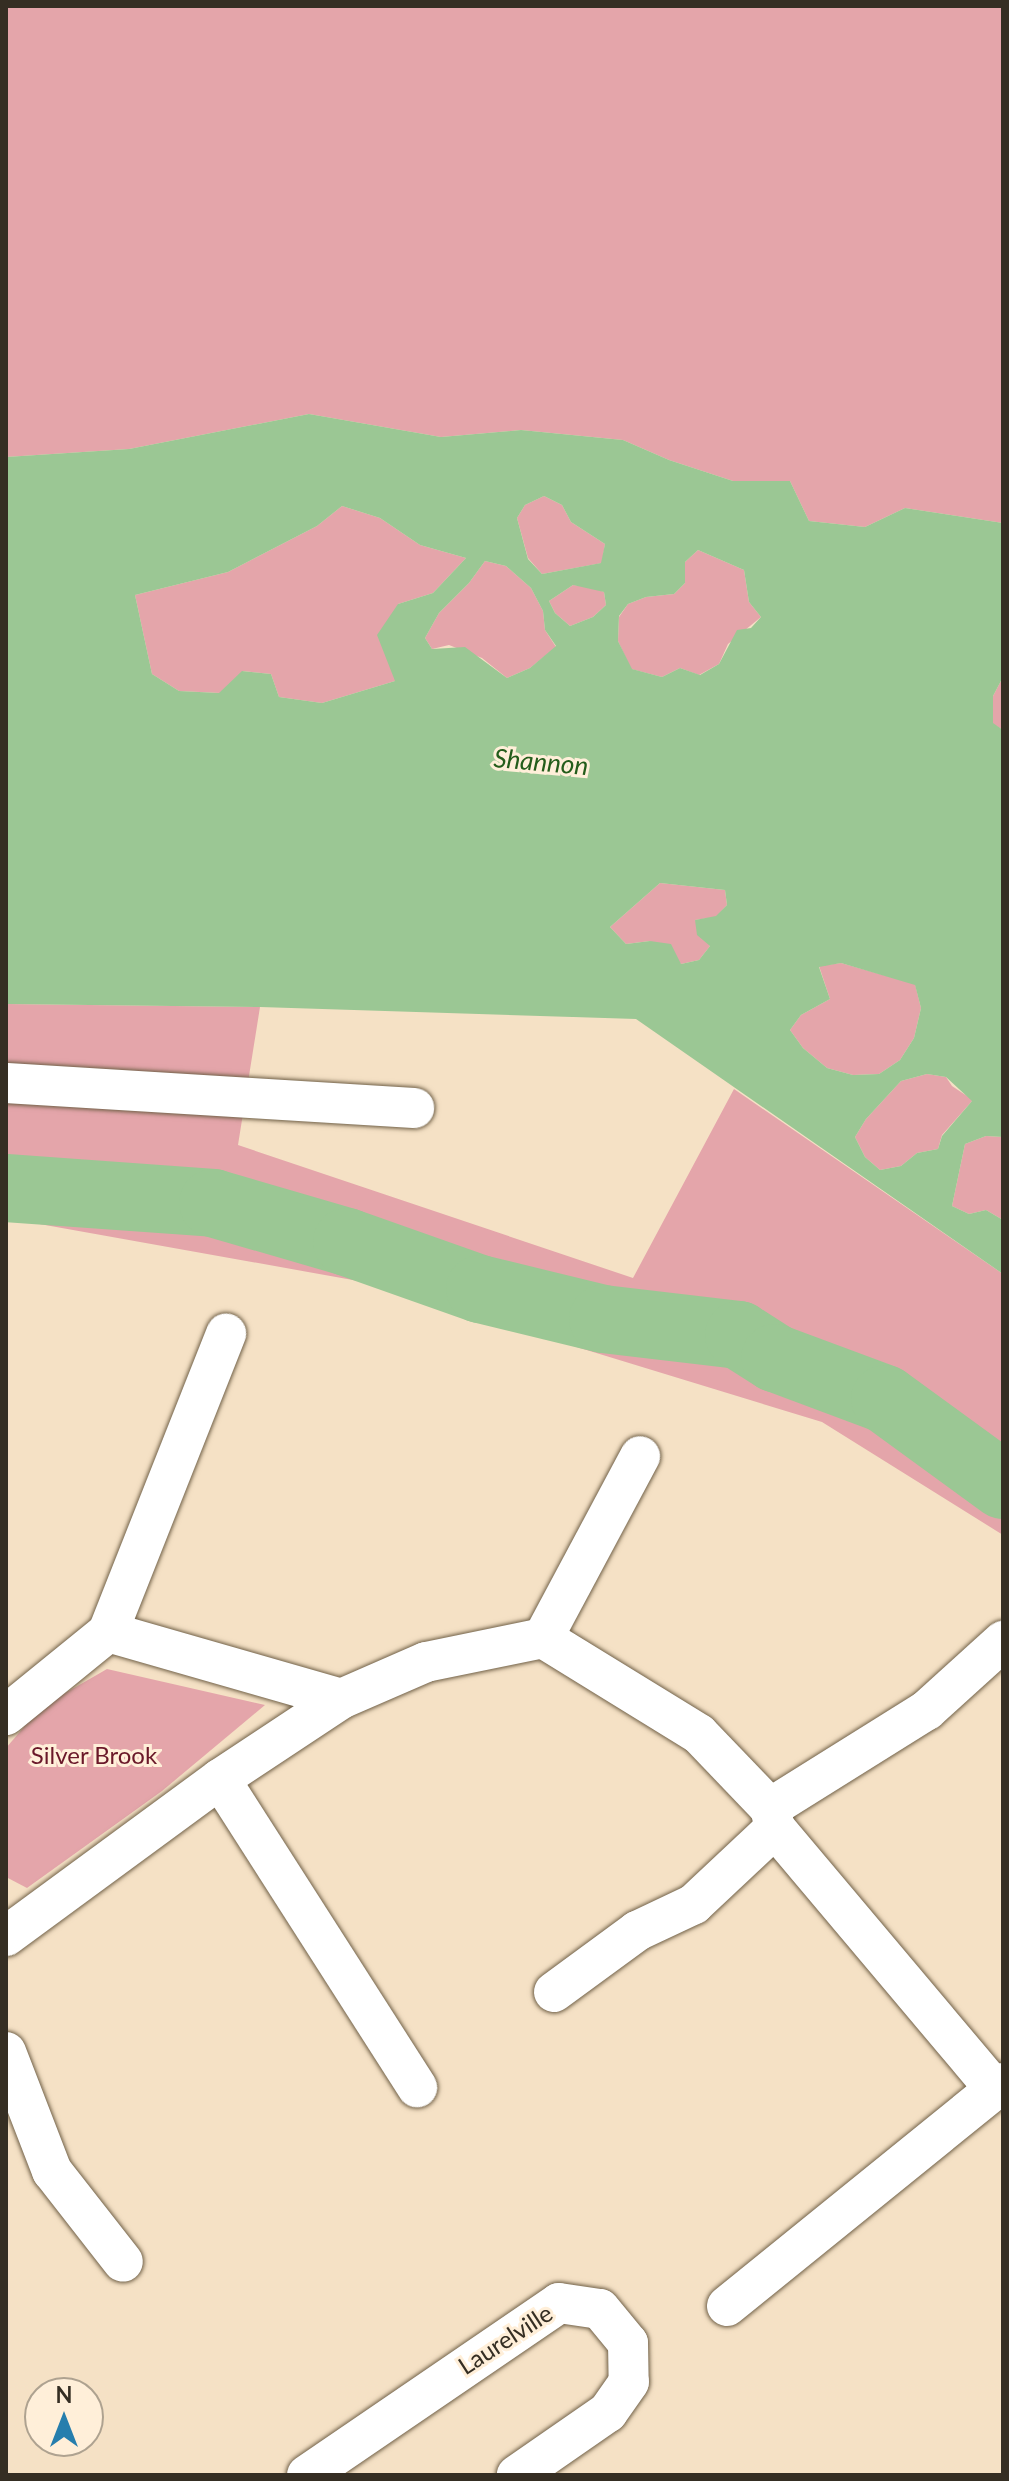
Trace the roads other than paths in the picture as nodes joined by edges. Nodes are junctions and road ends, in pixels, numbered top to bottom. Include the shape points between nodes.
1 (6, 1083) edge
2 (414, 1108) dead end
3 (226, 1334) dead end
4 (640, 1456) dead end
5 (108, 1632) junction
6 (543, 1638) junction
7 (1003, 1641) edge
8 (341, 1699) junction
9 (6, 1715) edge
10 (220, 1779) junction
11 (772, 1818) junction
12 (6, 1936) edge
13 (554, 1992) dead end
14 (6, 2052) edge
15 (999, 2086) edge
16 (417, 2087) dead end
17 (123, 2262) dead end
18 (727, 2306) dead end
19 (307, 2475) edge
20 (517, 2475) edge

1 - 2 street
3 - 5 street
4 - 6 street
5 - 8 street
5 - 9 street
6 - 8 street via 426,1662
6 - 11 street via 699,1734
7 - 11 street via 927,1710
8 - 10 street
10 - 12 street
10 - 16 street
11 - 13 street via 694,1904 637,1931
11 - 15 street
14 - 17 street via 52,2171
15 - 18 street
19 - 20 street, Laurelville via 559,2303 600,2309 628,2343 629,2382 608,2412

